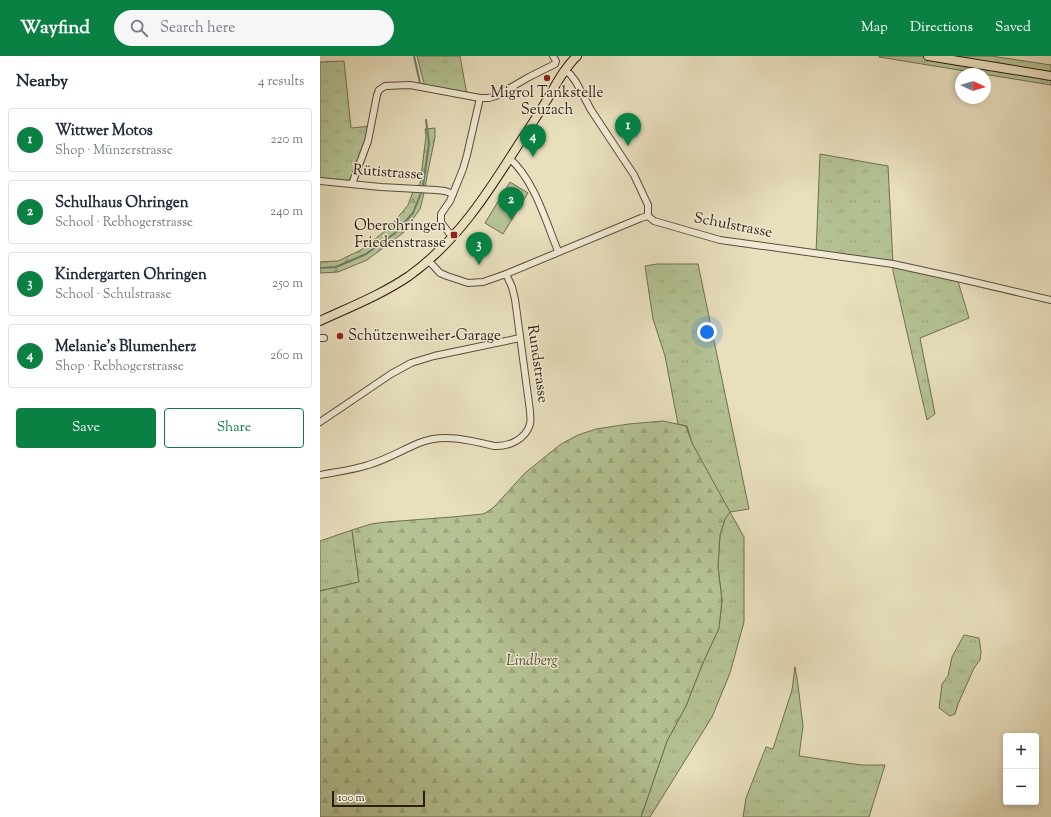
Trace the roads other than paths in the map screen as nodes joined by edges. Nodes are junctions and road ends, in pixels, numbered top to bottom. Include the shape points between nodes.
1 (553, 56) edge
2 (577, 56) edge
3 (928, 56) edge
4 (564, 71) junction
5 (1051, 76) edge
6 (480, 98) junction
7 (509, 158) junction
8 (320, 181) edge
9 (352, 184) junction
10 (452, 194) junction
11 (648, 216) junction
12 (452, 237) junction
13 (558, 251) junction
14 (428, 260) junction
15 (506, 274) junction
16 (1051, 300) edge
17 (320, 321) edge
18 (520, 338) junction
19 (320, 422) edge
20 (320, 475) edge

1 - 6 street via 555,64 496,96
2 - 4 main road
3 - 5 main road
4 - 7 main road
4 - 11 street via 576,82 591,110 634,175 648,205
6 - 9 street via 410,85 385,86 379,90 368,141
6 - 10 street via 463,170
7 - 12 main road via 475,210
7 - 13 street via 528,181
8 - 9 street, Rütistrasse
9 - 10 street, Rütistrasse via 436,190
10 - 12 street via 440,214 441,222
11 - 13 street
11 - 16 street, Schulstrasse via 654,221 720,240 893,264
12 - 14 main road
13 - 15 street
14 - 15 street via 440,273 468,283 483,282
14 - 17 main road via 383,291
15 - 18 street, Rundstrasse via 515,299
18 - 19 street via 411,363
18 - 20 street, Rundstrasse via 530,424 517,441 501,447 458,439 436,439 368,465

